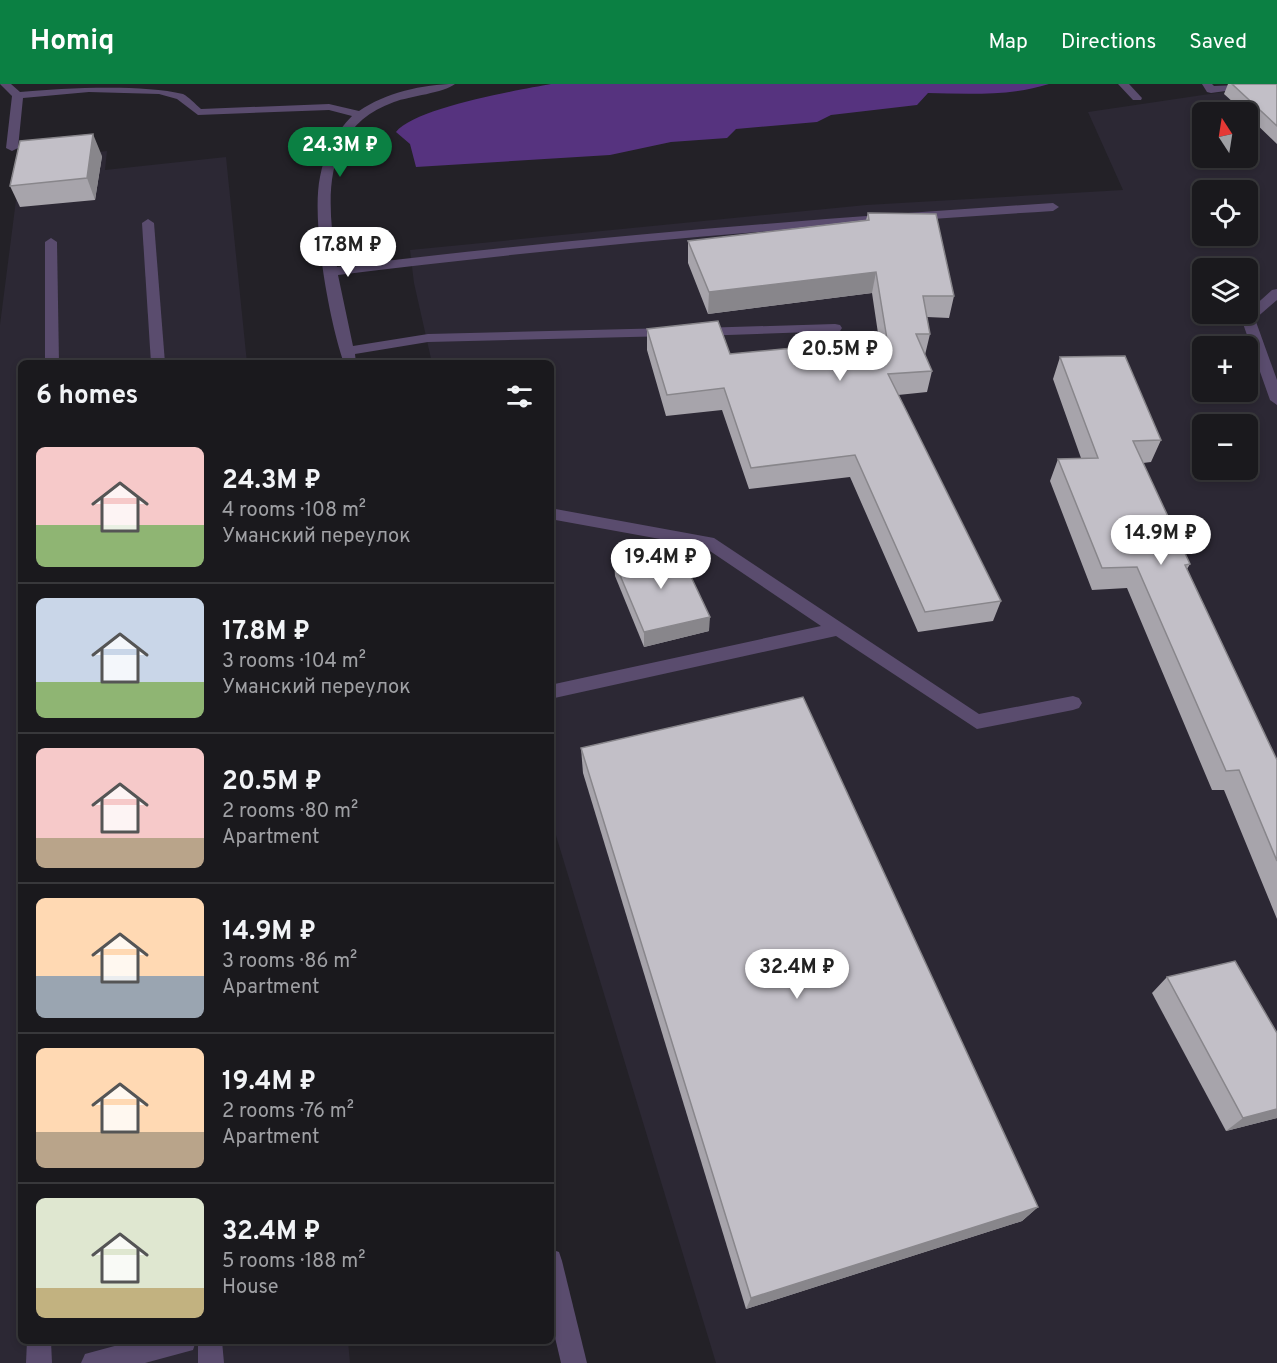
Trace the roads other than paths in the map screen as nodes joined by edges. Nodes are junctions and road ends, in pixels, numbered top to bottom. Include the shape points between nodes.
1 (4, 84) edge
2 (450, 84) edge
3 (1123, 84) edge
4 (1256, 84) edge
5 (1207, 85) edge
6 (18, 95) junction
7 (1137, 99) dead end
8 (360, 115) junction
9 (12, 148) dead end
10 (1053, 207) dead end
11 (148, 223) dead end
12 (51, 242) dead end
13 (330, 272) junction
14 (1277, 293) edge
15 (835, 328) dead end
16 (349, 357) edge
17 (52, 360) edge
18 (158, 360) edge
19 (1277, 400) edge
20 (554, 514) edge
21 (839, 629) junction
22 (554, 691) edge
23 (1073, 704) dead end
24 (554, 1278) edge
25 (39, 1344) edge
26 (172, 1344) edge
27 (210, 1344) edge
28 (39, 1363) edge
29 (94, 1363) edge
30 (211, 1363) edge
31 (574, 1363) edge

1 - 6 street
2 - 8 street via 411,93
3 - 7 street
4 - 5 street via 1211,90
6 - 8 street via 89,89 159,91 181,97 198,112 329,107
6 - 9 street
8 - 13 street via 344,133 325,176 323,197
10 - 13 street via 776,225 455,255
11 - 18 street
12 - 17 street
13 - 16 street
14 - 19 street via 1248,318
15 - 16 street via 428,338
20 - 21 street via 708,542
21 - 22 street
21 - 23 street via 977,722
24 - 31 street
25 - 28 street
26 - 29 street
27 - 30 street

